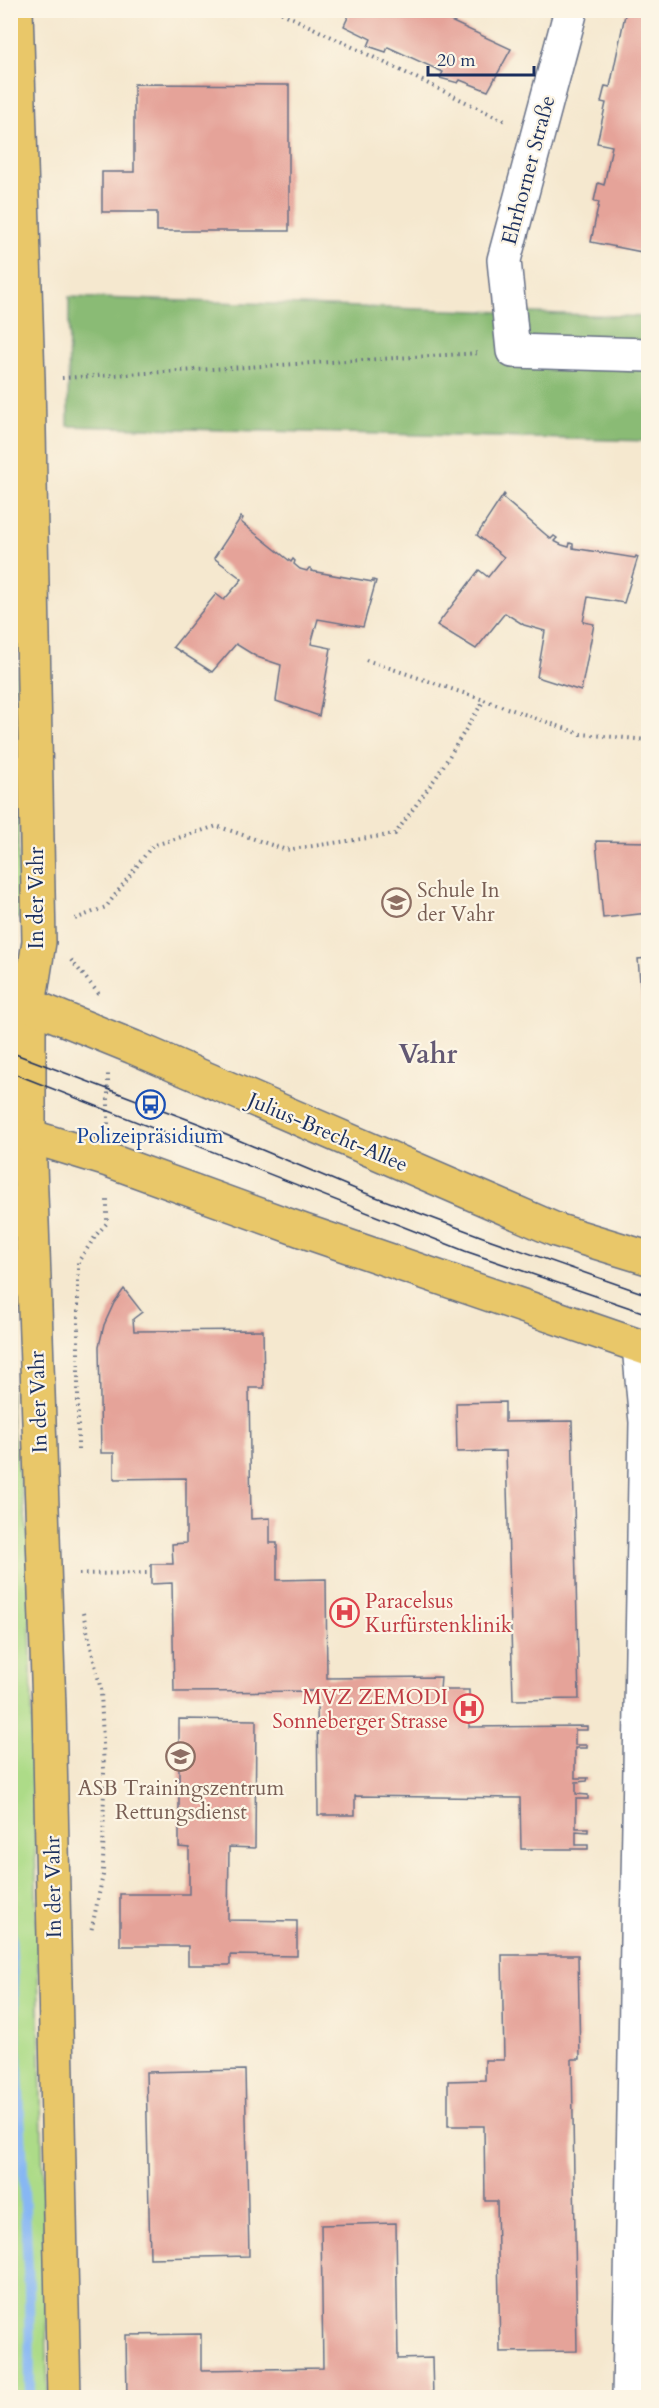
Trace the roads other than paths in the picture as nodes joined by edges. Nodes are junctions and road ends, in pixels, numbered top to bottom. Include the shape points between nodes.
1 (16, 10) edge
2 (571, 10) edge
3 (648, 355) edge
4 (20, 1002) edge
5 (20, 1132) edge
6 (648, 1258) edge
7 (644, 1348) edge
8 (641, 2048) edge
9 (63, 2397) edge
10 (629, 2397) edge

1 - 4 main road, In der Vahr via 39,930
2 - 3 street, Ehrhorner Straße via 504,260 513,351
4 - 5 main road, In der Vahr
4 - 6 main road, Julius-Brecht-Allee via 556,1230
5 - 7 main road
5 - 9 main road, In der Vahr via 49,1701
7 - 8 street
8 - 10 street

